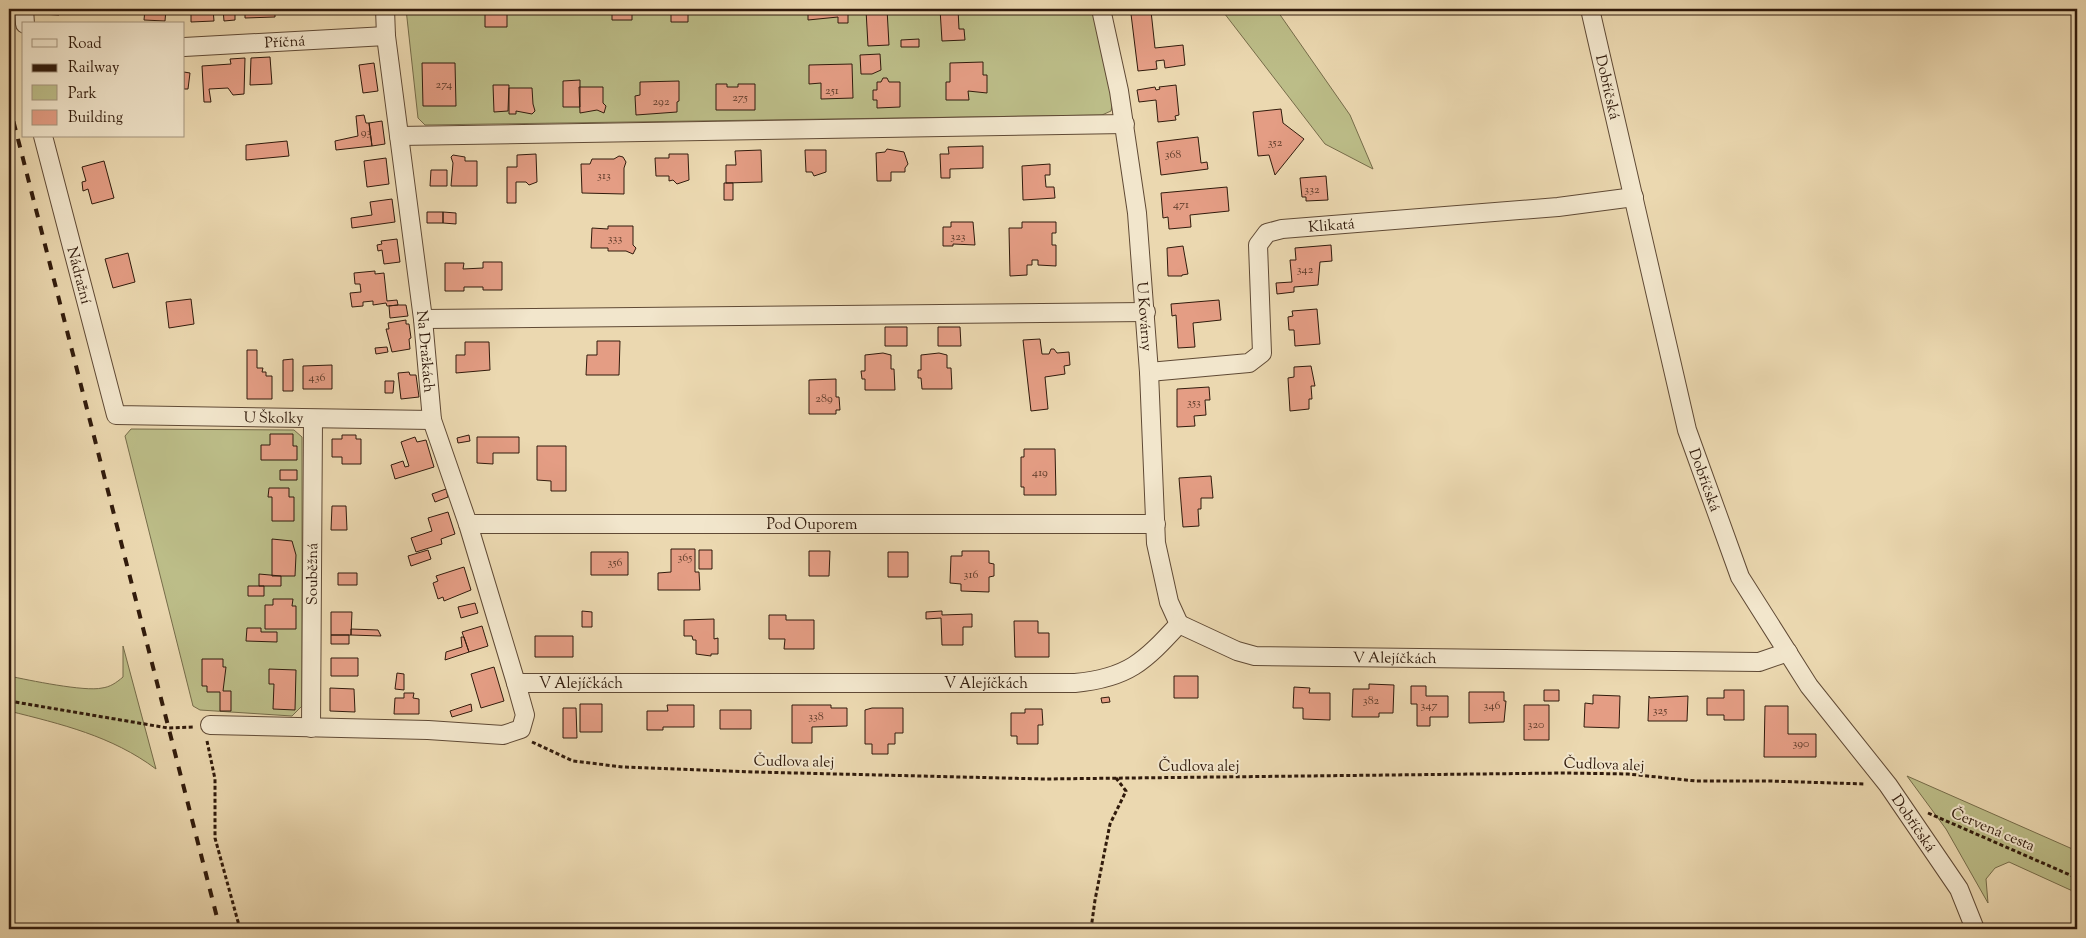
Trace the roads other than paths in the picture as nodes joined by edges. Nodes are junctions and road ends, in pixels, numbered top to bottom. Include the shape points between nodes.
1 (24, 9) edge
2 (385, 9) edge
3 (1102, 9) edge
4 (1590, 9) edge
5 (25, 22) edge
6 (386, 36) junction
7 (185, 47) edge
8 (1125, 124) junction
9 (400, 136) junction
10 (44, 138) edge
11 (1634, 197) junction
12 (1146, 312) junction
13 (423, 318) junction
14 (1149, 372) junction
15 (116, 415) joint
16 (313, 420) junction
17 (432, 420) junction
18 (468, 524) junction
19 (1156, 524) junction
20 (1179, 624) junction
21 (1788, 652) junction
22 (516, 683) junction
23 (205, 725) road end
24 (311, 728) junction
25 (1975, 929) edge

1 - 5 street
2 - 6 street, Na Dražkách
3 - 8 street, U Kovárny
4 - 11 street, Dobříčská
6 - 7 street, Příčná
6 - 9 street, Na Dražkách
8 - 9 street
8 - 12 street, U Kovárny
9 - 13 street, Na Dražkách
10 - 15 street, Nádražní
11 - 14 street, Klikatá via 1558,207 1282,229 1267,233 1258,245 1262,353 1249,363
11 - 21 street, Dobříčská via 1687,430 1740,577
12 - 13 street
12 - 14 street, U Kovárny
13 - 17 street, Na Dražkách
14 - 19 street, U Kovárny
15 - 16 street, U Školky
16 - 17 street, U Školky
16 - 24 street, Souběžná
17 - 18 street, Na Dražkách
18 - 19 street, Pod Ouporem
18 - 22 street, Na Dražkách
19 - 20 street, U Kovárny via 1156,542 1169,602
20 - 21 street, V Alejíčkách via 1255,656 1759,662
20 - 22 street, V Alejíčkách via 1149,656 1130,670 1112,677 1075,683
21 - 25 street, Dobříčská via 1808,686 1900,801 1960,889
22 - 24 street, V Alejíčkách via 524,715 521,728 503,735
23 - 24 street

